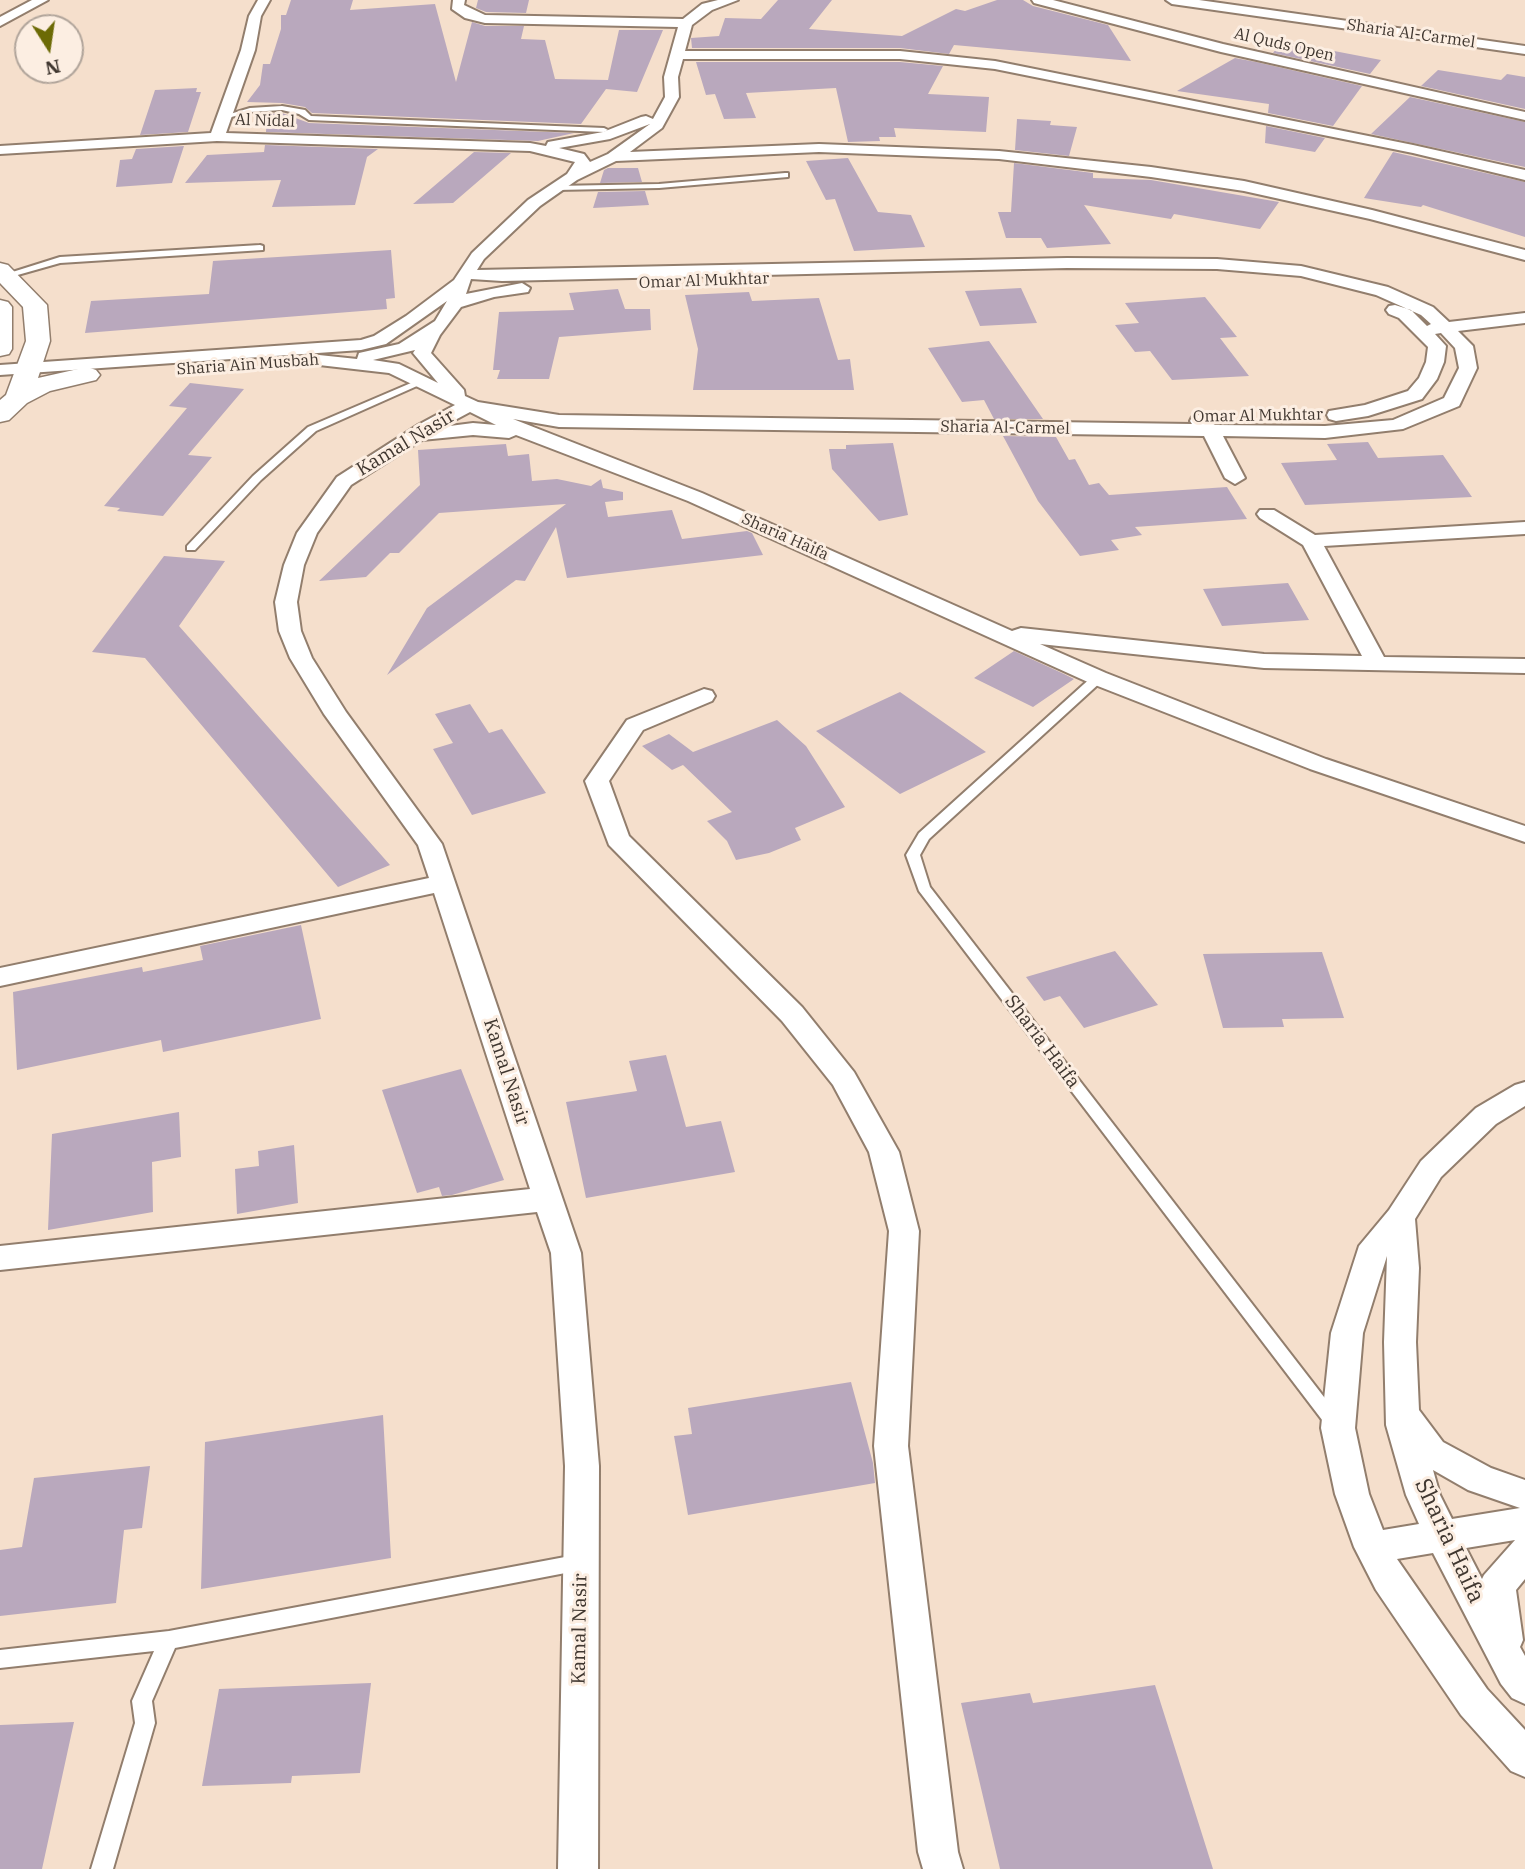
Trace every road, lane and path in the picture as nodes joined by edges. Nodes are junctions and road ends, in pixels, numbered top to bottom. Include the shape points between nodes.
1 (43, 0) edge
2 (264, 0) edge
3 (459, 0) edge
4 (732, 0) edge
5 (1038, 0) edge
6 (1172, 0) edge
7 (710, 4) edge
8 (3, 18) edge
9 (685, 23) junction
10 (1525, 50) edge
11 (678, 55) junction
12 (673, 80) junction
13 (1525, 116) edge
14 (224, 117) junction
15 (655, 128) junction
16 (604, 130) dead end
17 (217, 137) junction
18 (530, 147) junction
19 (0, 150) edge
20 (700, 151) junction
21 (613, 157) junction
22 (785, 175) dead end
23 (1525, 175) edge
24 (572, 177) junction
25 (556, 188) junction
26 (260, 248) dead end
27 (1525, 256) edge
28 (3, 273) edge
29 (463, 279) junction
30 (532, 287) junction
31 (455, 303) junction
32 (0, 307) edge
33 (1525, 318) edge
34 (1445, 328) junction
35 (1421, 330) junction
36 (433, 332) joint
37 (38, 341) junction
38 (361, 345) junction
39 (0, 349) edge
40 (413, 351) junction
41 (319, 360) junction
42 (89, 369) junction
43 (0, 370) edge
44 (421, 382) junction
45 (15, 388) edge
46 (468, 406) junction
47 (559, 421) junction
48 (1203, 424) junction
49 (419, 433) junction
50 (527, 433) junction
51 (551, 442) junction
52 (1235, 478) dead end
53 (1267, 513) dead end
54 (1525, 528) edge
55 (1311, 541) junction
56 (191, 548) dead end
57 (998, 633) junction
58 (1377, 664) junction
59 (1525, 666) edge
60 (1098, 678) junction
61 (704, 696) dead end
62 (1525, 834) edge
63 (443, 883) junction
64 (0, 977) edge
65 (1525, 1092) edge
66 (548, 1199) junction
67 (1400, 1218) junction
68 (0, 1258) edge
69 (1402, 1412) junction
70 (1338, 1428) junction
71 (1525, 1495) edge
72 (1525, 1523) edge
73 (1442, 1535) junction
74 (1372, 1547) junction
75 (1525, 1552) edge
76 (581, 1562) junction
77 (169, 1640) junction
78 (0, 1660) edge
79 (1519, 1679) edge
80 (1525, 1758) edge
81 (102, 1869) edge
82 (578, 1869) edge
83 (943, 1869) edge

1 - 8 street
2 - 14 street via 254,16 248,50
3 - 9 street via 457,6 485,19
4 - 7 street
5 - 13 street, Al Quds Open via 1221,48
6 - 10 street, Sharia Al-Carmel
7 - 9 street
9 - 11 street, Sharia Ain Musbah
11 - 12 street, Sharia Ain Musbah
11 - 23 street via 900,55 995,65
12 - 15 street, Sharia Ain Musbah via 672,97
12 - 18 street via 650,118 631,128 581,142
14 - 16 lane via 282,108 309,118
14 - 17 street
15 - 20 street via 654,137 665,144
15 - 21 street, Sharia Ain Musbah
17 - 18 street, Al Nidal
17 - 19 street, Al Nidal
18 - 24 street, Al Nidal via 579,157 583,162
20 - 21 street
20 - 27 street via 818,148 999,155 1151,172 1244,186
21 - 24 street, Sharia Ain Musbah
22 - 25 lane via 659,186
24 - 25 street, Sharia Ain Musbah
25 - 29 street, Sharia Ain Musbah via 503,231
26 - 28 lane via 60,260
28 - 37 main road via 35,304
29 - 30 street, Omar Al Mukhtar
29 - 31 street, Sharia Ain Musbah
29 - 34 street, Sharia Al-Carmel via 1067,263 1217,264 1301,271 1382,291 1427,311
29 - 38 street, Sharia Ain Musbah via 394,332
30 - 31 street
30 - 35 street, Omar Al Mukhtar via 1057,274 1215,276 1296,283 1360,296 1405,314
31 - 36 street, Sharia Ain Musbah
32 - 39 main road
33 - 34 street
34 - 35 street
34 - 48 street, Sharia Al-Carmel via 1464,346 1468,368 1452,402 1396,425 1325,432
35 - 48 street, Omar Al Mukhtar via 1437,345 1428,379 1415,395 1368,410 1311,419
36 - 40 street
37 - 42 main road via 47,351
37 - 45 main road
38 - 40 street
38 - 42 street, Sharia Ain Musbah
40 - 41 street, Sharia Ain Musbah
40 - 46 street
41 - 42 street, Sharia Ain Musbah
41 - 44 street, Sharia Haifa via 393,368
42 - 45 main road via 26,391
43 - 45 street
44 - 46 street, Sharia Haifa
44 - 49 street via 426,396
44 - 56 lane via 312,429 257,478
46 - 47 street, Sharia Al-Carmel
46 - 48 street, Omar Al Mukhtar
46 - 49 street, Kamal Nasir
46 - 50 street, Sharia Haifa
47 - 48 street, Sharia Al-Carmel
47 - 51 street via 543,430
48 - 52 street
49 - 50 street via 473,429
49 - 63 street, Kamal Nasir via 344,481 307,533 286,601 290,632 300,658 430,844
50 - 51 street, Sharia Haifa
51 - 57 street, Sharia Haifa via 695,497
53 - 55 street
54 - 55 street
55 - 58 street
57 - 58 street via 1264,661
57 - 60 street, Sharia Haifa
58 - 59 street
60 - 62 street, Sharia Haifa via 1318,764
60 - 70 lane, Sharia Haifa via 924,836 914,855 920,877
61 - 83 street via 635,726 597,781 618,839 792,1014 844,1079 884,1152 904,1231 891,1446
63 - 64 street
63 - 66 street, Kamal Nasir
65 - 67 street, Sharia Haifa via 1486,1116 1432,1169
66 - 68 street
66 - 76 street, Kamal Nasir via 566,1252 582,1466
67 - 69 street, Sharia Haifa
67 - 70 street, Sharia Haifa via 1370,1255 1347,1333
69 - 71 street via 1431,1452 1480,1479
69 - 73 street, Sharia Haifa via 1423,1494
70 - 74 street, Sharia Haifa via 1352,1494
72 - 73 street
73 - 74 street
73 - 79 street, Sharia Haifa
74 - 80 street, Sharia Haifa via 1467,1692
75 - 79 street via 1497,1586 1501,1626
76 - 77 lane
76 - 82 street, Kamal Nasir
77 - 78 lane
77 - 81 lane via 142,1701 145,1723

